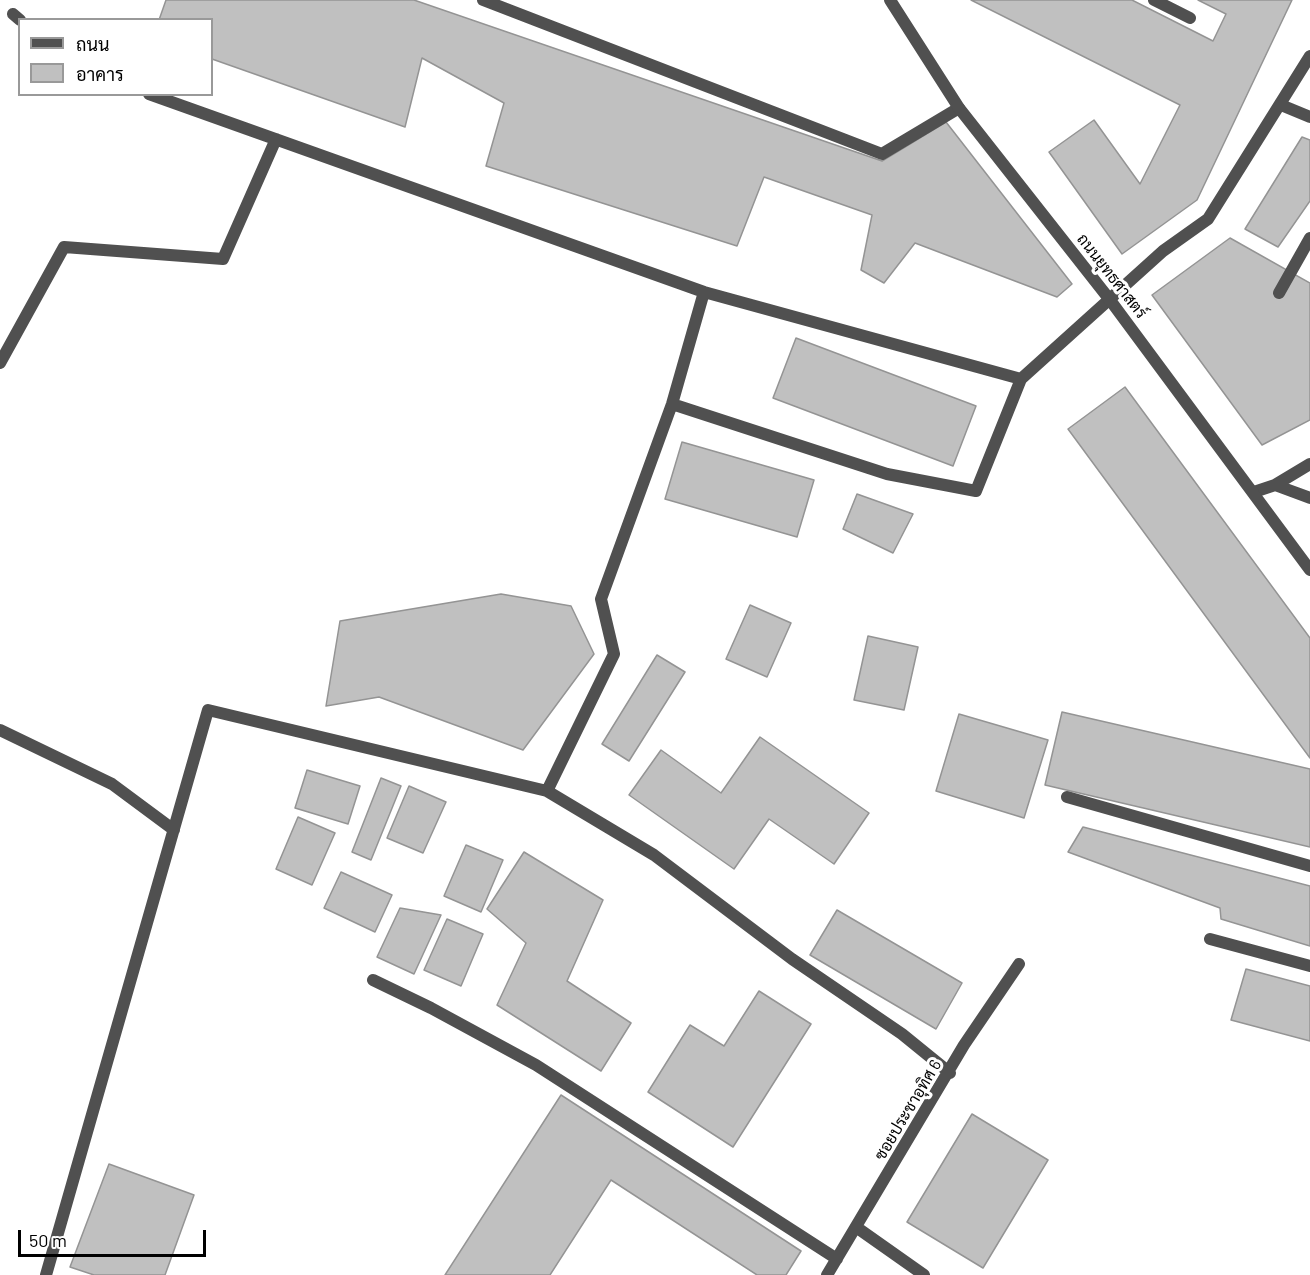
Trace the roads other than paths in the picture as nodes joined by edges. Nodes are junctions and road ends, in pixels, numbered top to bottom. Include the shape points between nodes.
1 (483, 0) edge
2 (890, 0) edge
3 (1154, 0) edge
4 (1190, 18) dead end
5 (1310, 56) edge
6 (155, 96) edge
7 (1281, 105) junction
8 (960, 108) junction
9 (1310, 117) edge
10 (276, 140) junction
11 (1310, 238) edge
12 (704, 292) junction
13 (1279, 293) dead end
14 (1110, 300) junction
15 (0, 363) edge
16 (1021, 379) junction
17 (672, 404) junction
18 (1310, 464) edge
19 (1275, 485) junction
20 (1254, 492) junction
21 (1310, 498) edge
22 (1310, 570) edge
23 (0, 730) edge
24 (547, 791) junction
25 (1067, 797) dead end
26 (174, 830) junction
27 (1310, 866) edge
28 (1210, 939) dead end
29 (1019, 964) dead end
30 (1310, 966) edge
31 (373, 980) dead end
32 (950, 1073) junction
33 (856, 1227) junction
34 (837, 1259) junction
35 (46, 1275) edge
36 (827, 1275) edge
37 (924, 1275) edge

1 - 8 street via 882,154
2 - 8 street, ถนนยุทธศาสตร์
3 - 4 street
5 - 7 street
6 - 10 street
7 - 9 street
7 - 14 street via 1208,219 1163,251
8 - 14 street, ถนนยุทธศาสตร์
10 - 12 street
10 - 15 street via 223,259 64,247
11 - 13 street
12 - 16 street
12 - 17 street
14 - 16 street
14 - 20 street, ถนนยุทธศาสตร์
16 - 17 street via 976,491 887,474
17 - 24 street via 601,599 614,654
18 - 19 street
19 - 20 street
19 - 21 street
20 - 22 street, ถนนยุทธศาสตร์
23 - 26 street via 112,784
24 - 26 street via 208,710
24 - 32 street via 654,855
25 - 27 street
26 - 35 street
28 - 30 street
29 - 32 street, ซอยประชาอุทิศ 6 via 964,1045
31 - 34 street via 593,1099
32 - 33 street, ซอยประชาอุทิศ 6
33 - 34 street, ซอยประชาอุทิศ 6
33 - 37 street
34 - 36 street, ซอยประชาอุทิศ 6

